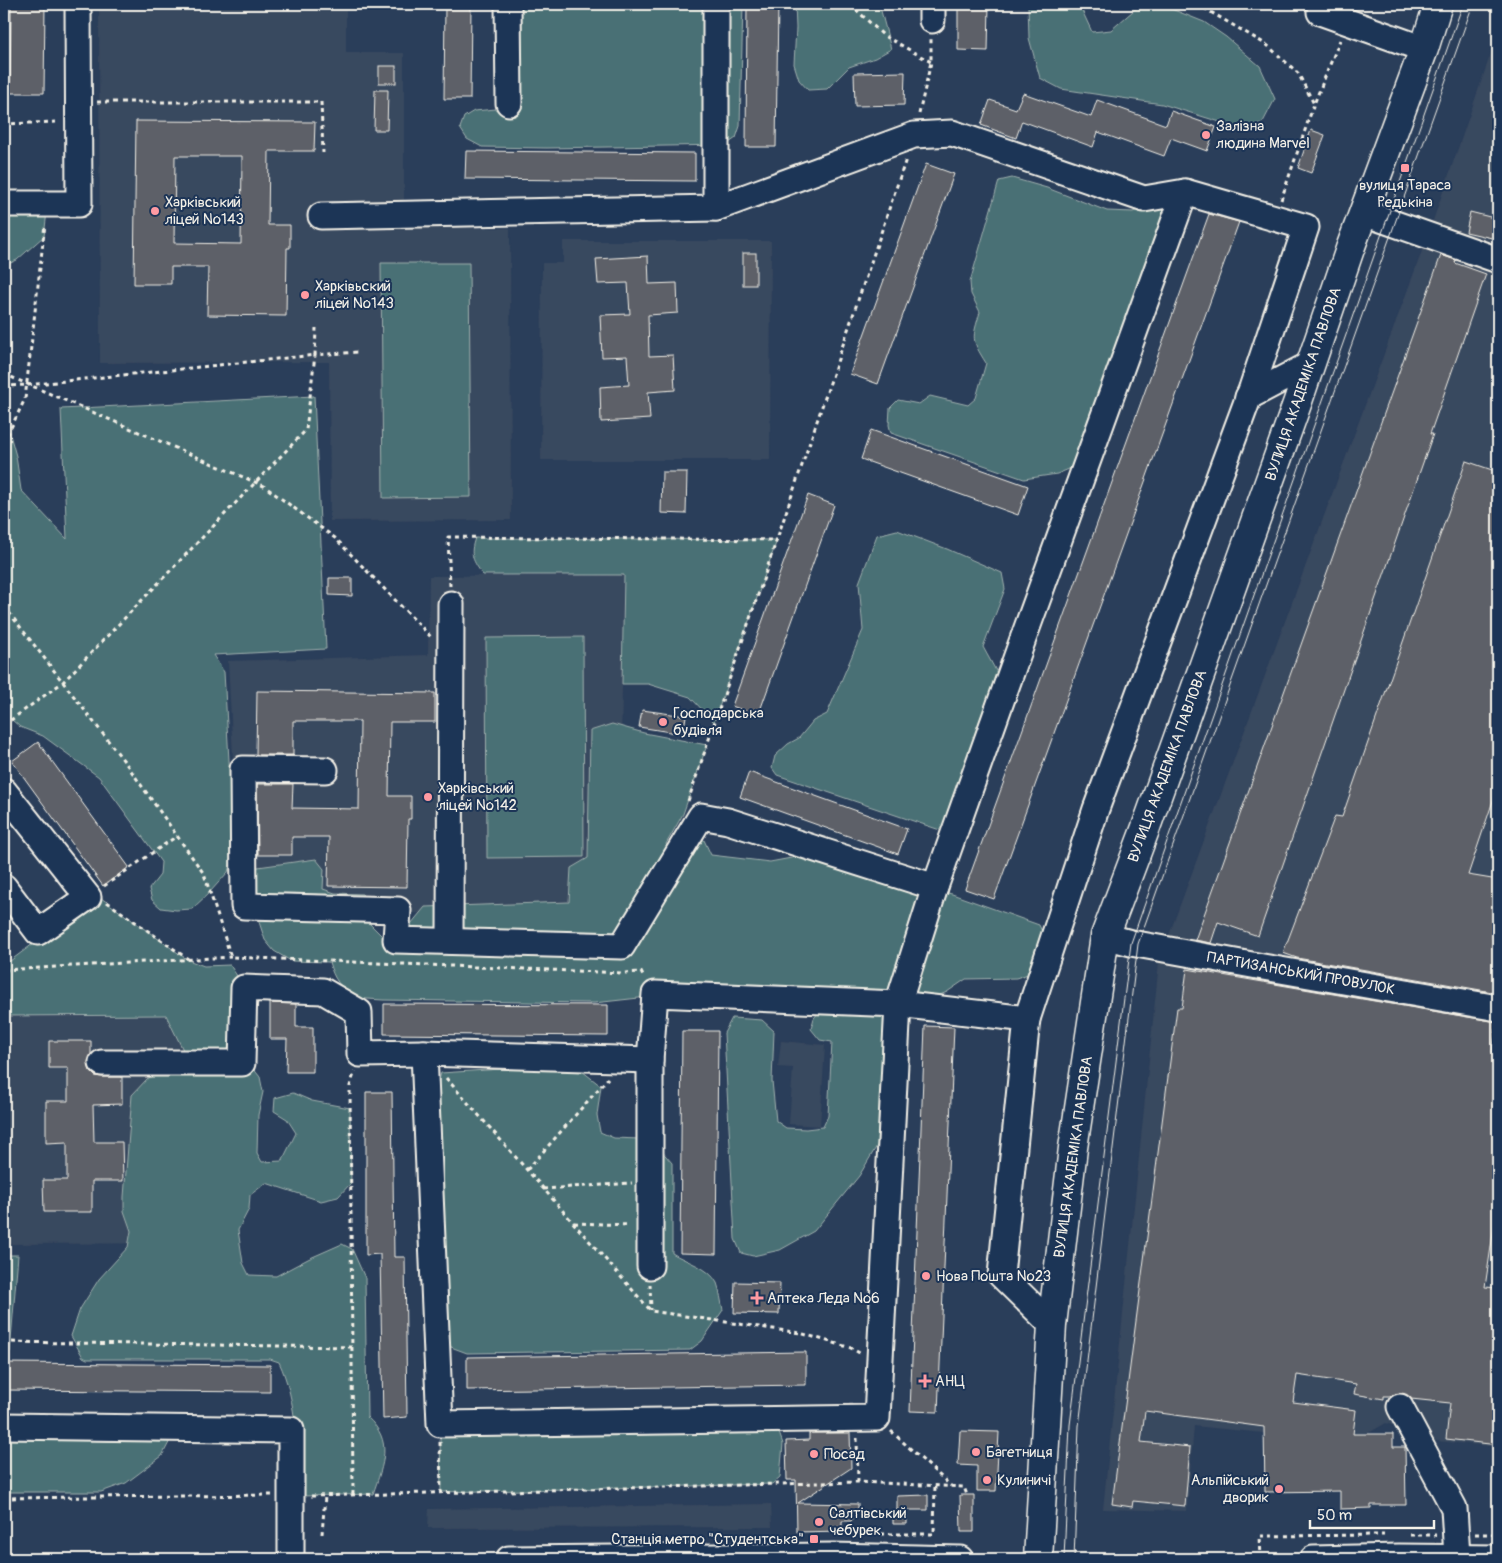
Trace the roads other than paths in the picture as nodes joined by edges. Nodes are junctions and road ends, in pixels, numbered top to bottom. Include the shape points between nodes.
1 (78, 4) edge
2 (508, 4) edge
3 (716, 4) edge
4 (1323, 4) edge
5 (1438, 4) edge
6 (1424, 49) junction
7 (509, 103) dead end
8 (1184, 192) junction
9 (4, 204) edge
10 (716, 208) junction
11 (1364, 213) junction
12 (321, 216) dead end
13 (1498, 260) edge
14 (1311, 364) junction
15 (1248, 397) junction
16 (451, 604) road end
17 (325, 770) dead end
18 (4, 791) edge
19 (4, 887) edge
20 (935, 887) junction
21 (1105, 936) junction
22 (450, 941) junction
23 (898, 1004) junction
24 (1498, 1008) edge
25 (1026, 1019) junction
26 (424, 1054) junction
27 (650, 1060) junction
28 (102, 1063) dead end
29 (650, 1266) road end
30 (1052, 1326) junction
31 (1400, 1407) dead end
32 (4, 1426) edge
33 (1399, 1558) edge
34 (1457, 1558) junction
35 (1498, 1558) edge
36 (291, 1559) edge
37 (509, 1559) edge
38 (960, 1559) edge
39 (1038, 1559) edge
40 (1313, 1559) edge

1 - 9 street via 79,204
2 - 7 street
3 - 10 street
4 - 6 street via 1320,12
5 - 6 main road, ВУЛИЦЯ АКАДЕМІКА ПАВЛОВА
6 - 11 main road, ВУЛИЦЯ АКАДЕМІКА ПАВЛОВА
8 - 10 street via 1144,199 952,133 914,135
8 - 15 street via 1306,227
8 - 20 street
10 - 12 street
11 - 13 street
11 - 14 main road, ВУЛИЦЯ АКАДЕМІКА ПАВЛОВА
14 - 15 street
14 - 21 main road, ВУЛИЦЯ АКАДЕМІКА ПАВЛОВА
15 - 25 street via 1096,809
16 - 22 street
17 - 22 street via 243,769 244,906 398,910 396,940
18 - 19 street via 88,897 38,932
20 - 22 street via 728,821 701,816 622,946
20 - 23 street
21 - 24 street, ПАРТИЗАНСЬКИЙ ПРОВУЛОК
21 - 30 main road, ВУЛИЦЯ АКАДЕМІКА ПАВЛОВА via 1073,1148
23 - 25 street
23 - 26 street via 867,1418 440,1424
23 - 27 street via 655,994
25 - 30 street via 1001,1275
26 - 27 street
26 - 28 street via 360,1054 359,1012 323,991 244,988 242,1063
27 - 29 street
30 - 39 main road, ВУЛИЦЯ АКАДЕМІКА ПАВЛОВА
31 - 34 street via 1454,1508
32 - 36 street via 291,1430
33 - 34 street
33 - 40 street
34 - 35 street
37 - 38 street via 833,1556

